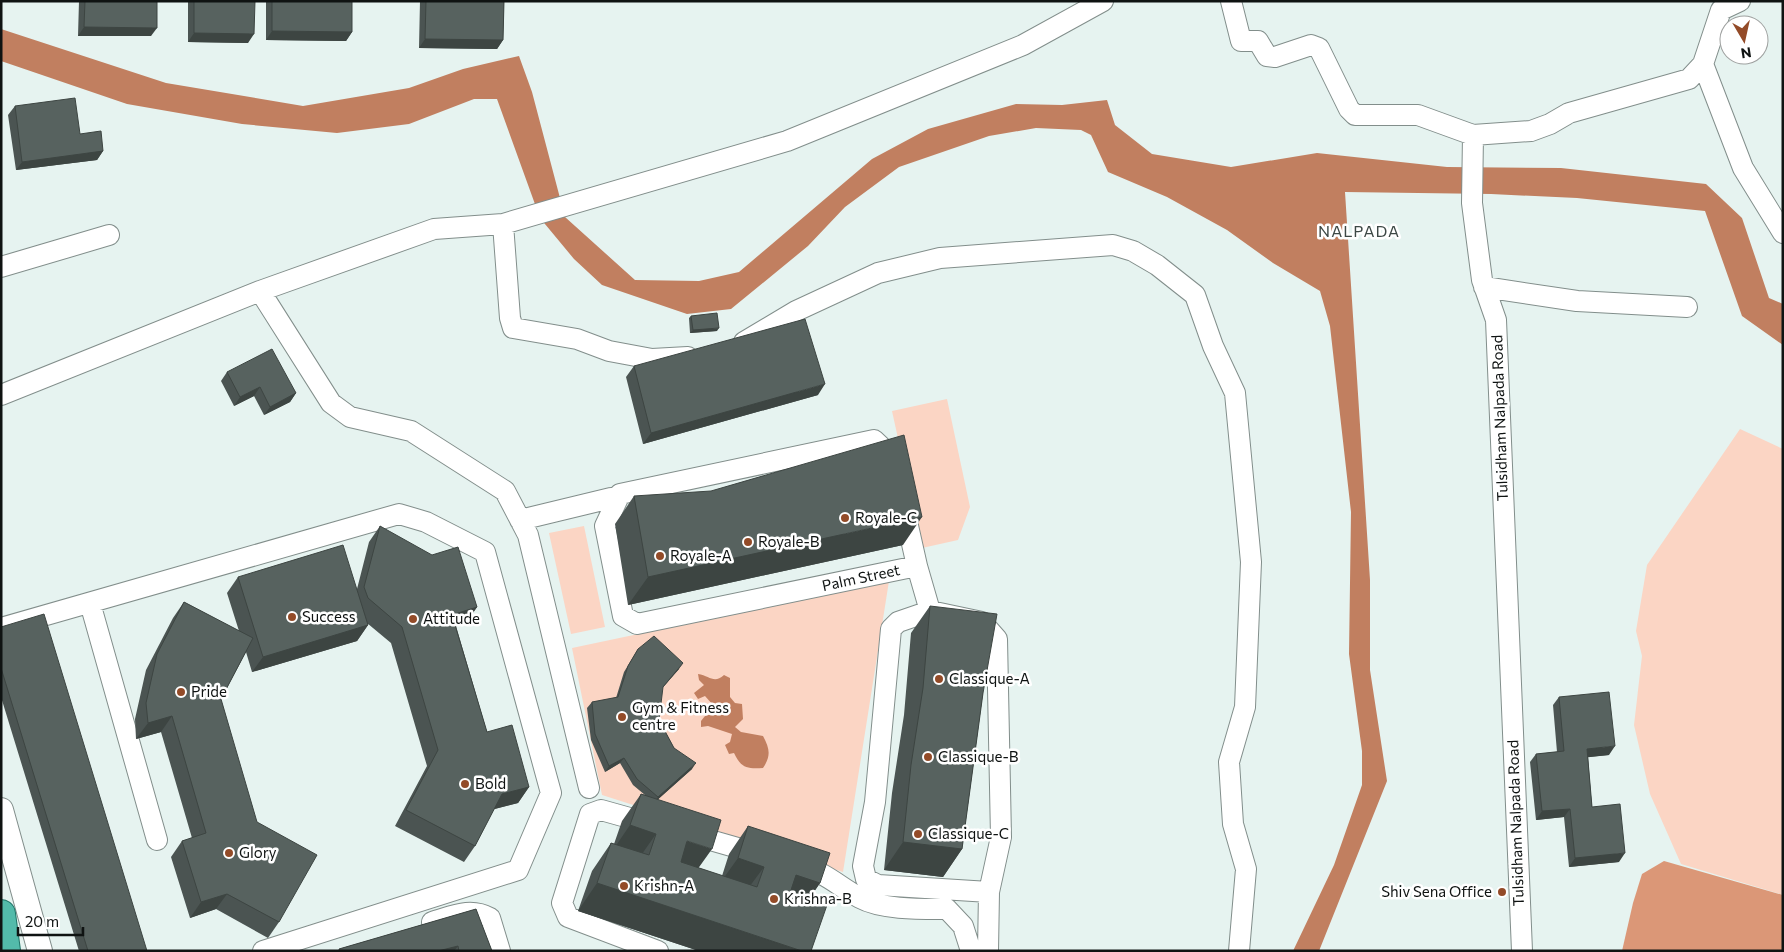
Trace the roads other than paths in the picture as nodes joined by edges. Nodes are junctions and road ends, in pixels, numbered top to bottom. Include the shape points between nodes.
1 (1103, 1) edge
2 (1231, 1) edge
3 (1740, 1) edge
4 (1703, 64) junction
5 (1472, 135) junction
6 (504, 224) junction
7 (1783, 233) edge
8 (109, 235) dead end
9 (1, 267) edge
10 (1484, 287) junction
11 (260, 291) junction
12 (1687, 307) dead end
13 (1, 395) edge
14 (785, 458) junction
15 (774, 480) edge
16 (651, 487) junction
17 (615, 496) junction
18 (672, 500) edge
19 (524, 528) junction
20 (917, 566) junction
21 (90, 603) junction
22 (930, 611) junction
23 (1, 628) edge
24 (589, 788) dead end
25 (1, 810) edge
26 (157, 840) dead end
27 (989, 892) junction
28 (1, 914) edge
29 (412, 928) edge
30 (6, 951) edge
31 (40, 951) edge
32 (264, 951) edge
33 (500, 951) edge
34 (658, 951) edge
35 (971, 951) edge
36 (988, 951) edge
37 (1239, 951) edge
38 (1522, 951) edge

1 - 6 street via 1023,45 786,141
2 - 5 street via 1241,41 1258,41 1267,56 1275,57 1311,45 1319,48 1355,115 1418,115
3 - 4 street via 1721,10
4 - 5 street via 1689,79 1569,113 1531,131
4 - 7 street via 1742,168
5 - 10 street, Tulsidham Nalpada Road via 1472,203
6 - 11 street via 434,229
6 - 37 street via 513,328 577,339 610,351 652,359 690,357 749,340 796,311 878,273 940,258 1112,245 1133,251 1157,265 1194,295 1235,393 1251,562 1245,708 1229,762 1233,824 1246,869
8 - 9 street
10 - 12 street via 1577,301
10 - 38 street, Tulsidham Nalpada Road via 1496,320
11 - 13 street
11 - 19 street via 331,403 350,417 411,431 504,491
14 - 15 street
14 - 16 street
14 - 20 street via 874,440 891,456
16 - 17 street
16 - 18 street
17 - 19 street
17 - 20 street, Palm Street via 605,526 623,616 637,624
19 - 24 street
20 - 22 street, Palm Street
21 - 23 street
21 - 26 street
21 - 32 street via 400,514 426,522 485,552 551,793 518,870
22 - 27 street via 982,622 997,639 1001,836
22 - 27 street via 898,622 890,629 876,802 863,866 866,879 878,885
25 - 31 street
27 - 36 street
28 - 30 highway
29 - 33 street via 467,912 479,912 490,918
34 - 35 street via 568,917 562,903 590,814 601,810 818,870 862,899 906,909 947,909 963,926

